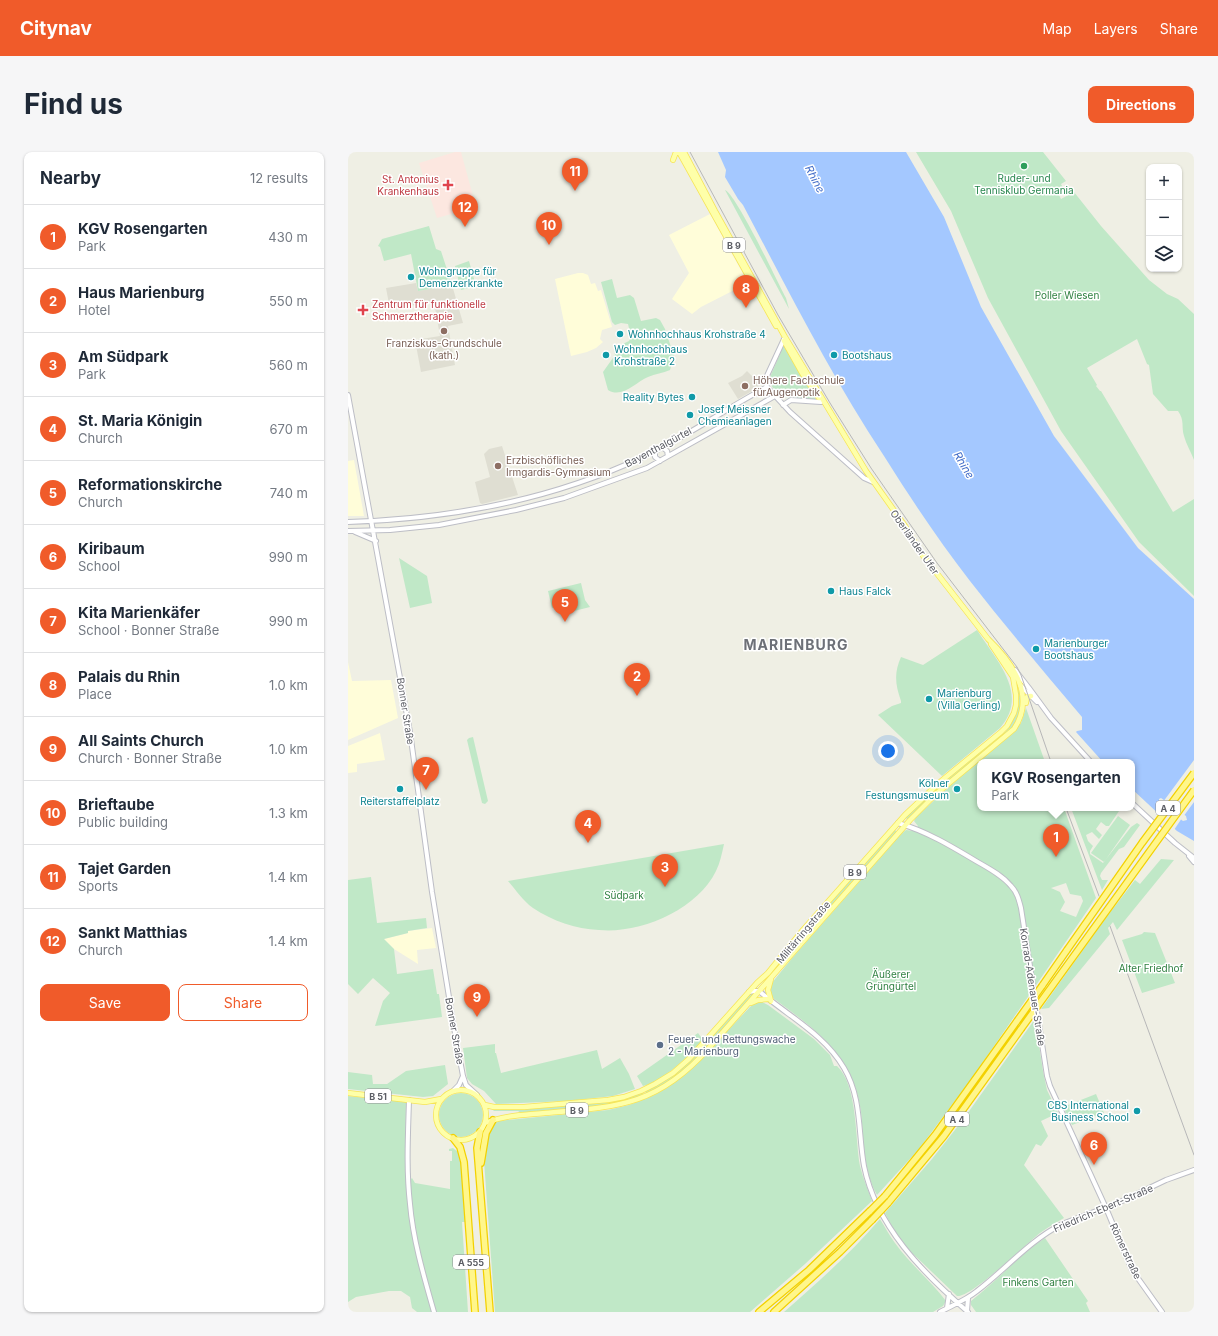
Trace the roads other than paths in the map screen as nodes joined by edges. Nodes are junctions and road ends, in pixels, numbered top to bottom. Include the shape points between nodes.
1 (676, 152) edge
2 (679, 152) edge
3 (684, 152) edge
4 (673, 160) dead end
5 (785, 338) junction
6 (802, 369) junction
7 (766, 387) junction
8 (348, 395) edge
9 (775, 396) junction
10 (821, 402) junction
11 (783, 405) junction
12 (826, 407) junction
13 (662, 447) junction
14 (655, 451) junction
15 (668, 456) junction
16 (660, 461) junction
17 (873, 482) junction
18 (418, 518) junction
19 (371, 521) junction
20 (348, 522) edge
21 (419, 528) junction
22 (350, 531) edge
23 (373, 531) junction
24 (383, 531) junction
25 (376, 542) junction
26 (988, 639) junction
27 (1014, 670) junction
28 (1013, 677) junction
29 (1020, 685) junction
30 (1031, 696) junction
31 (1042, 706) junction
32 (1023, 710) junction
33 (978, 759) edge
34 (1088, 759) edge
35 (977, 760) edge
36 (1194, 773) edge
37 (1194, 790) edge
38 (1135, 806) edge
39 (898, 823) junction
40 (906, 825) junction
41 (1185, 852) junction
42 (1194, 858) edge
43 (1194, 862) edge
44 (769, 975) junction
45 (759, 991) junction
46 (748, 992) junction
47 (769, 1000) junction
48 (746, 1006) junction
49 (463, 1076) junction
50 (453, 1091) junction
51 (348, 1093) edge
52 (477, 1095) junction
53 (441, 1099) junction
54 (409, 1100) junction
55 (425, 1102) junction
56 (485, 1105) junction
57 (436, 1112) junction
58 (493, 1120) junction
59 (485, 1123) junction
60 (480, 1132) junction
61 (453, 1138) junction
62 (1194, 1170) edge
63 (480, 1174) junction
64 (1106, 1208) junction
65 (948, 1294) junction
66 (968, 1298) junction
67 (958, 1303) junction
68 (947, 1308) junction
69 (474, 1311) edge
70 (434, 1312) edge
71 (491, 1312) edge
72 (759, 1312) edge
73 (774, 1312) edge
74 (940, 1312) edge
75 (968, 1312) edge
76 (1162, 1312) edge

1 - 4 main road
2 - 5 main road, B 9
3 - 5 main road, B 9
5 - 6 main road, B 9
5 - 7 main road via 765,380
6 - 10 main road, Oberländer Ufer / B 9
6 - 12 main road, Oberländer Ufer / B 9
7 - 9 main road
7 - 13 main road, Bayenthalgürtel
8 - 19 main road, Bonner Straße
9 - 11 main road
9 - 15 main road, Bayenthalgürtel
10 - 11 main road via 791,400
10 - 12 main road, Oberländer Ufer / B 9
11 - 17 main road via 864,478
12 - 17 main road, Oberländer Ufer / B 9
13 - 14 main road, Bayenthalgürtel
13 - 15 main road
14 - 16 main road via 655,457
14 - 18 main road, Bayenthalgürtel via 599,476 555,490 480,508
15 - 16 main road, Bayenthalgürtel
16 - 21 main road, Bayenthalgürtel via 621,478 557,500 494,515
17 - 26 main road, Oberländer Ufer / B 9 via 921,553
18 - 19 main road, Bayenthalgürtel
18 - 21 main road
19 - 20 main road, Bayenthalgürtel
19 - 23 main road, Bonner Straße
21 - 24 main road, Bayenthalgürtel
22 - 23 main road, Bayenthalgürtel
22 - 25 main road
23 - 24 main road, Bayenthalgürtel
23 - 25 main road, Bonner Straße
24 - 25 main road via 376,538
25 - 49 main road, Bonner Straße via 410,732 437,929
26 - 27 main road, Oberländer Ufer / B 9
26 - 28 main road, Militärringstraße / B 9
27 - 29 main road, B 9
27 - 31 main road
28 - 29 main road
28 - 39 main road, Militärringstraße / B 9 via 1016,705 1007,726 940,782
29 - 30 main road
29 - 32 main road, B 9
30 - 31 main road
30 - 32 main road, B 9 via 1027,697
31 - 34 main road
32 - 33 main road, Militärringstraße / B 9 via 1014,729
35 - 40 main road, Militärringstraße / B 9 via 936,794
36 - 72 highway, A 4, bridge via 935,1135 885,1196 809,1270
37 - 73 highway, A 4, bridge via 944,1136 872,1220
38 - 41 main road
39 - 40 main road, Konrad-Adenauer-Straße
39 - 44 main road, Militärringstraße / B 9 via 803,930
40 - 44 main road, Militärringstraße / B 9
40 - 64 main road, Konrad-Adenauer-Straße via 921,830 987,868 1006,880 1015,891 1021,908 1048,1081
41 - 42 main road
41 - 43 main road
44 - 45 main road, Militärringstraße / B 9
44 - 46 main road, Militärringstraße / B 9
44 - 47 main road
45 - 46 main road
45 - 47 main road
45 - 48 main road, Militärringstraße / B 9
46 - 56 main road, Militärringstraße / B 9 via 689,1059 663,1080 641,1090 608,1100 559,1105 502,1108
47 - 48 main road, B 9 via 758,1000
47 - 65 main road via 819,1038 832,1050 845,1070 852,1083 857,1104 866,1172 878,1204 898,1241
48 - 58 main road, Militärringstraße / B 9 via 692,1066 674,1081 647,1096 609,1107
49 - 50 main road, Bonner Straße
49 - 52 main road, Bonner Straße via 466,1085
50 - 52 main road via 463,1090
50 - 53 main road
51 - 54 main road, B 51
52 - 56 main road
53 - 55 main road, B 51
53 - 57 main road
54 - 55 main road, B 51
54 - 70 main road via 410,1206 419,1255
55 - 57 main road
56 - 59 main road
57 - 61 main road via 440,1128
58 - 59 main road, Militärringstraße / B 9
58 - 63 highway via 486,1133
59 - 60 main road
60 - 61 main road via 466,1140
60 - 63 highway via 477,1148
61 - 69 highway, A 555 via 464,1157
62 - 64 main road, Friedrich-Ebert-Straße
63 - 71 highway, A 555
64 - 66 main road, Friedrich-Ebert-Straße via 1062,1224 1046,1233
64 - 76 main road, Römerstraße via 1136,1276
65 - 67 main road
65 - 68 main road
66 - 67 main road, Friedrich-Ebert-Straße
66 - 75 main road
67 - 68 main road, Friedrich-Ebert-Straße
67 - 75 main road
68 - 74 main road, Friedrich-Ebert-Straße

